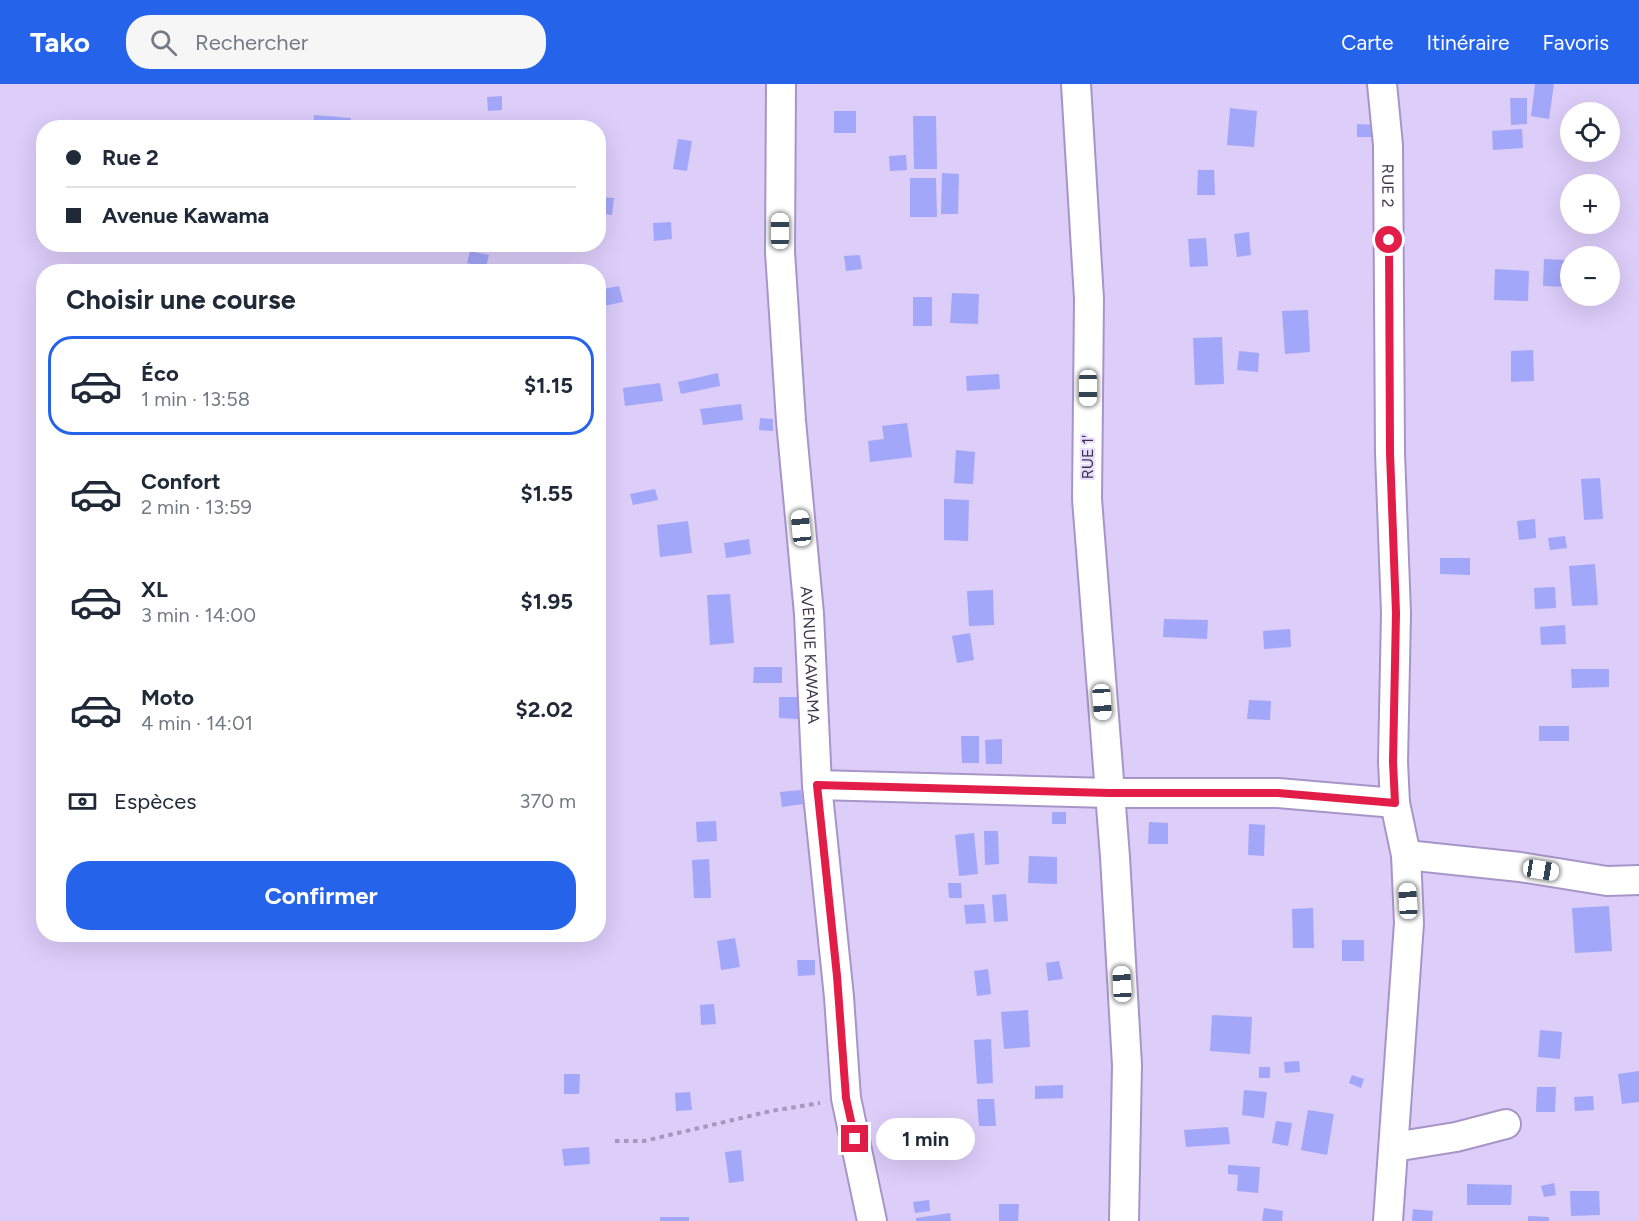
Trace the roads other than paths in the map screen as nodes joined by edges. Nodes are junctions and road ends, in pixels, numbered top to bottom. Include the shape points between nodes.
1 (781, 84) edge
2 (1076, 84) edge
3 (1382, 84) edge
4 (817, 785) junction
5 (1109, 793) junction
6 (1395, 803) junction
7 (1406, 855) junction
8 (1639, 880) edge
9 (1506, 1124) dead end
10 (1394, 1147) junction
11 (872, 1221) edge
12 (1124, 1221) edge
13 (1388, 1221) edge

1 - 4 street, AVENUE KAWAMA via 780,252 809,614
2 - 5 street, RUE 1' via 1089,299 1087,499
3 - 6 street, RUE 2 via 1388,145 1390,453 1396,613
4 - 5 street
4 - 11 street, AVENUE KAWAMA via 846,1098
5 - 6 street via 1278,793
5 - 12 street, RUE 1' via 1127,1065
6 - 7 street, RUE 2
7 - 8 street via 1607,880
7 - 10 street, RUE 2 via 1409,923
9 - 10 street
10 - 13 street, RUE 2

